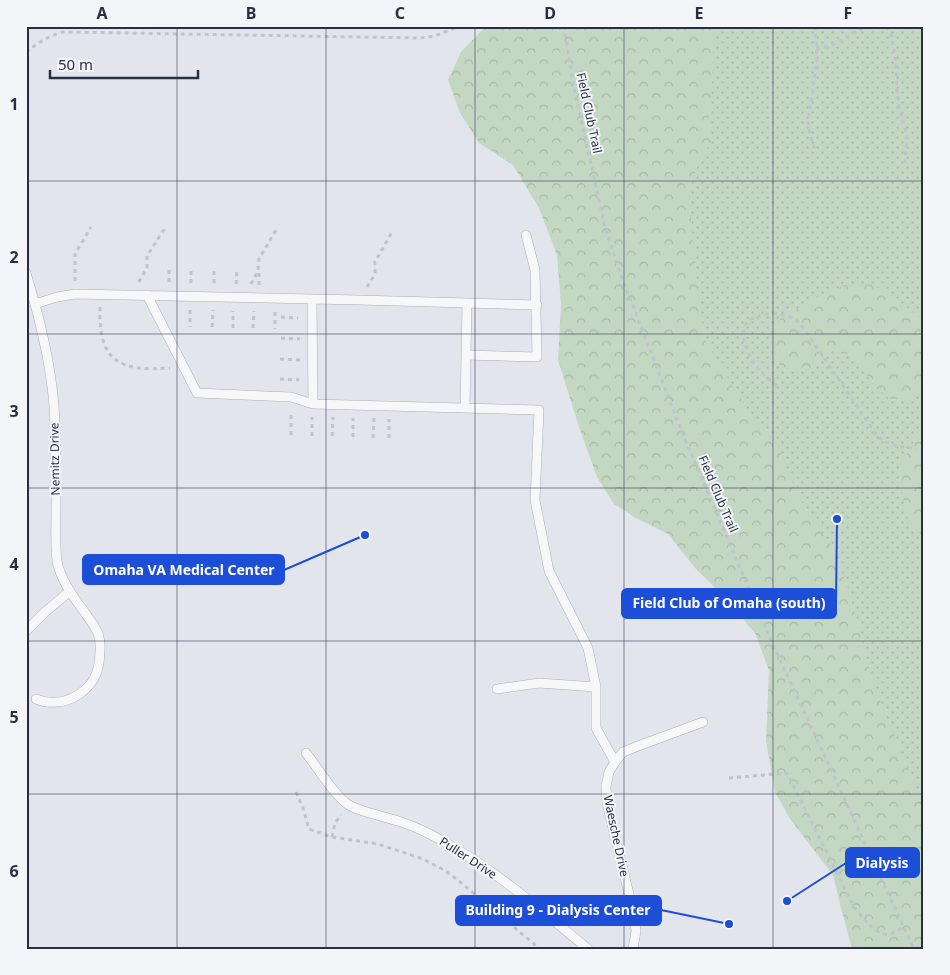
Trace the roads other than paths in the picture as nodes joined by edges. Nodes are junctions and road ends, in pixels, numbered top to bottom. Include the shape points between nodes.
1 (526, 235) dead end
2 (26, 273) edge
3 (147, 296) junction
4 (312, 299) junction
5 (466, 303) junction
6 (35, 304) junction
7 (537, 305) junction
8 (466, 355) junction
9 (312, 404) junction
10 (465, 408) junction
11 (70, 592) junction
12 (26, 632) edge
13 (596, 687) junction
14 (497, 689) dead end
15 (36, 699) dead end
16 (702, 722) dead end
17 (306, 753) dead end
18 (614, 762) junction
19 (588, 949) edge
20 (633, 949) edge

1 - 7 lane via 535,270
2 - 6 lane, Nemitz Drive
3 - 4 lane
3 - 6 lane via 75,294
3 - 9 lane via 198,393 292,398
4 - 5 lane
4 - 9 lane
5 - 7 lane
5 - 8 lane
6 - 11 lane, Nemitz Drive via 46,350 54,410 56,547 60,572
7 - 8 lane via 537,356
8 - 10 lane
9 - 10 lane
10 - 13 lane via 539,410 535,500 549,571 588,648
11 - 12 lane
11 - 15 lane, Nemitz Drive via 100,637 96,676 77,695 64,701
13 - 14 lane via 539,683
13 - 18 lane via 596,728
16 - 18 lane via 623,752
17 - 19 lane, Puller Drive via 348,804 419,829 466,854
18 - 20 lane, Waesche Drive via 606,786 607,803 634,915

